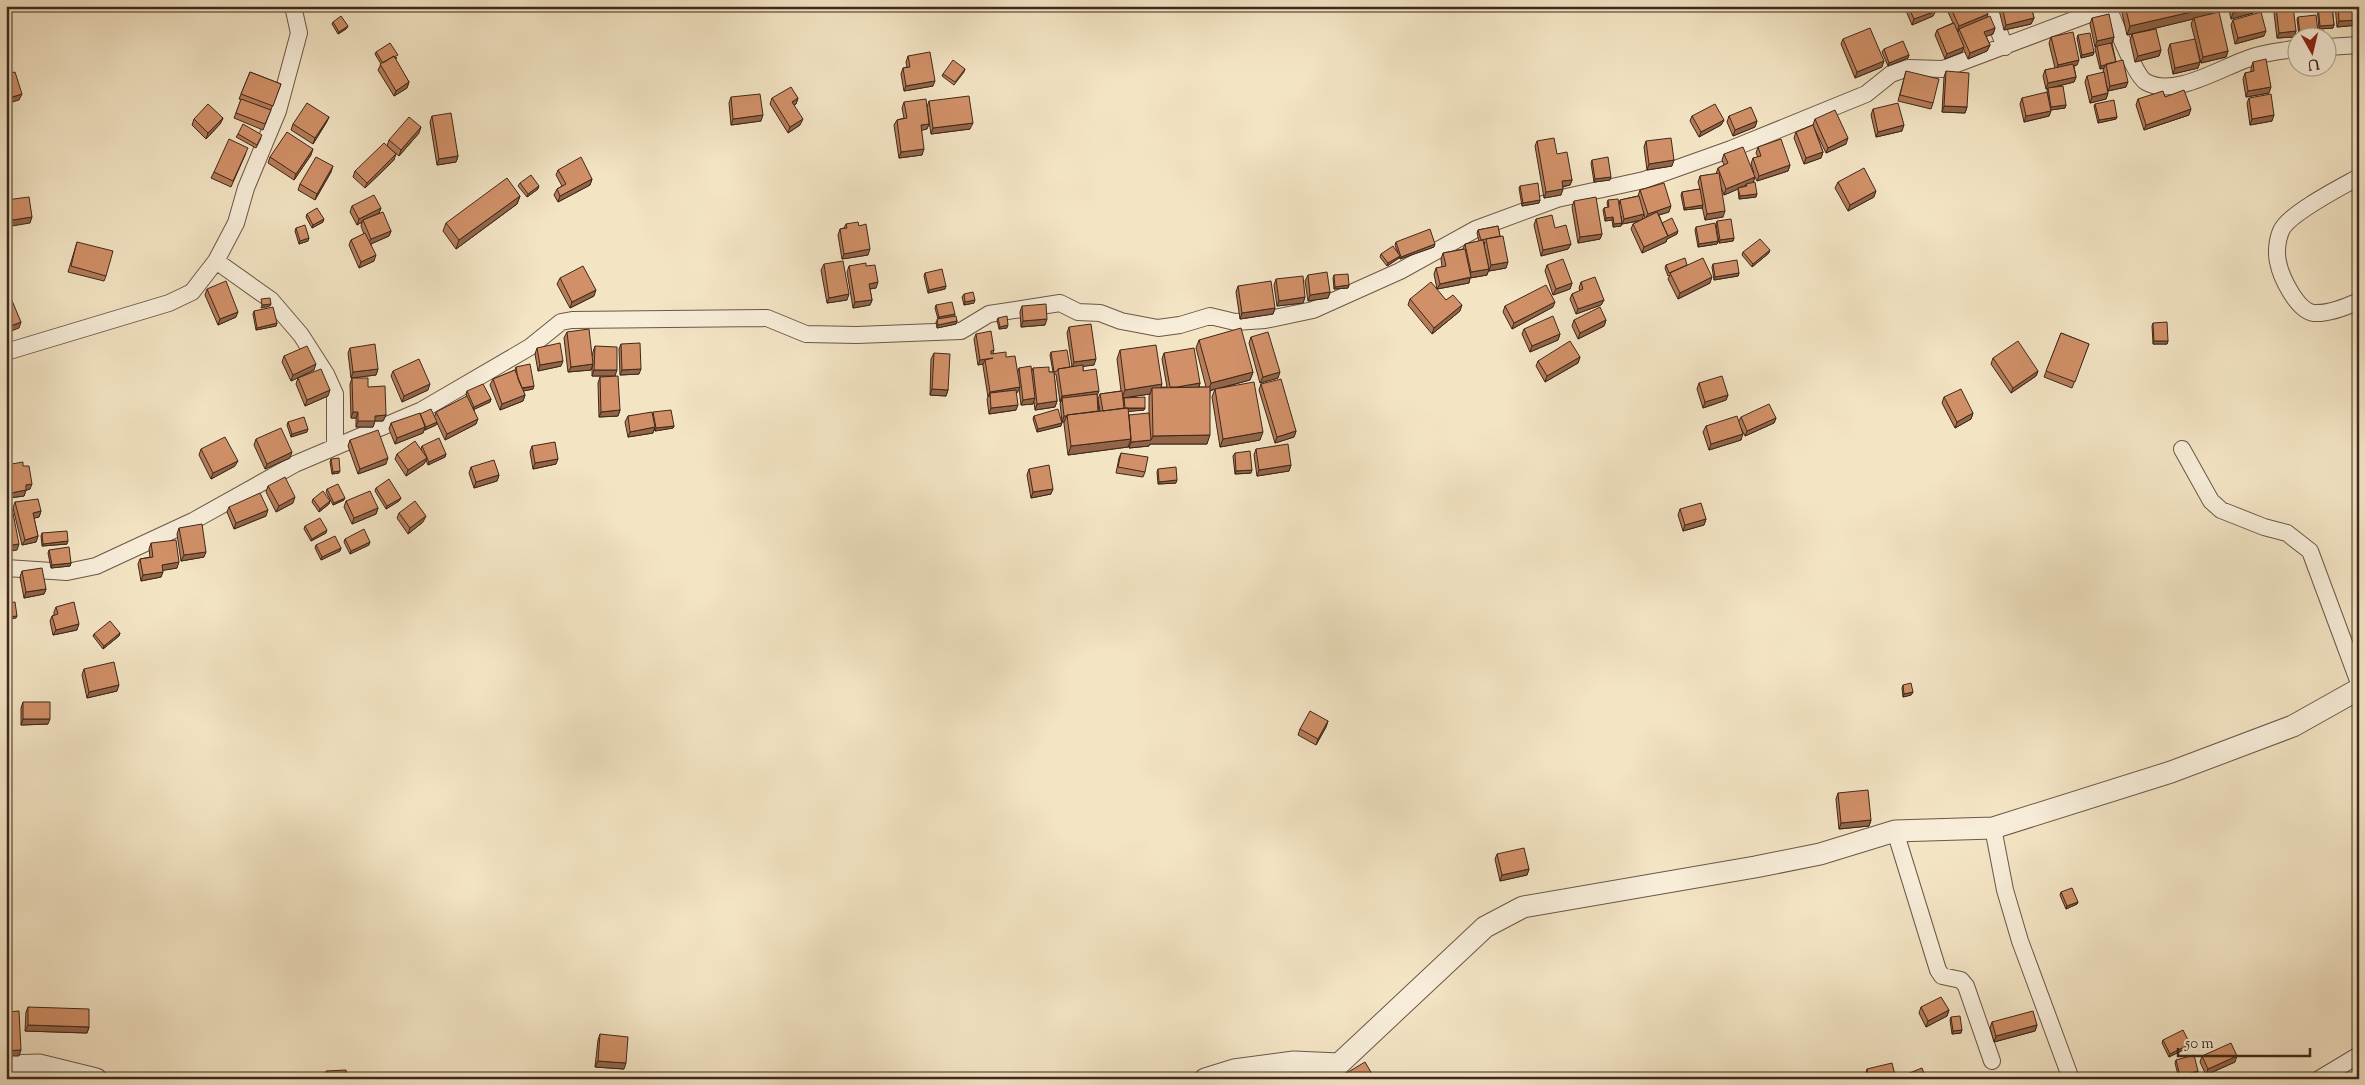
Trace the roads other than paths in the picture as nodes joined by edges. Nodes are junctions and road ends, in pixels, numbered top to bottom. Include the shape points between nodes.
1 (293, 6) edge
2 (1989, 6) edge
3 (2359, 45) edge
4 (2338, 46) edge
5 (2005, 47) junction
6 (2288, 50) edge
7 (2359, 177) edge
8 (216, 261) junction
9 (2359, 301) edge
10 (6, 352) edge
11 (335, 447) junction
12 (2182, 449) dead end
13 (6, 568) edge
14 (2359, 683) edge
15 (2359, 689) edge
16 (1993, 828) junction
17 (1895, 831) junction
18 (2359, 1055) edge
19 (1992, 1061) dead end
20 (1339, 1064) junction
21 (6, 1066) edge
22 (96, 1079) edge
23 (1205, 1079) edge
24 (1325, 1079) edge
25 (2071, 1079) edge
26 (2319, 1079) edge

1 - 8 street via 299,33 278,111 246,188 236,223
2 - 5 street
3 - 4 street
5 - 6 street via 2092,13 2109,10 2137,72 2145,82 2163,87 2183,84 2255,56
5 - 11 street via 1944,69 1908,68 1891,74 1866,94 1731,149 1644,180 1557,199 1476,229 1400,271 1313,310 1265,320 1235,322 1210,316 1158,328 1078,312 1060,303 989,314 961,331 857,335 806,334 767,318 572,320 561,322 530,347 422,410
7 - 9 street via 2290,218 2281,230 2277,245 2278,262 2290,292 2303,309 2313,313 2326,312
8 - 10 street via 192,292 169,303
8 - 11 street via 271,300 301,335 326,374 335,394
11 - 13 street via 295,464 193,521 96,566 66,572
12 - 14 street via 2211,501 2221,510 2286,533 2310,552
15 - 16 street via 2274,734 2171,772
16 - 17 street
16 - 25 street via 2015,924
17 - 19 street via 1940,974 1964,982
17 - 20 street via 1820,854 1756,868 1523,907 1485,928
18 - 26 street
20 - 23 street via 1294,1062 1234,1070
20 - 24 street
21 - 22 street via 39,1065

